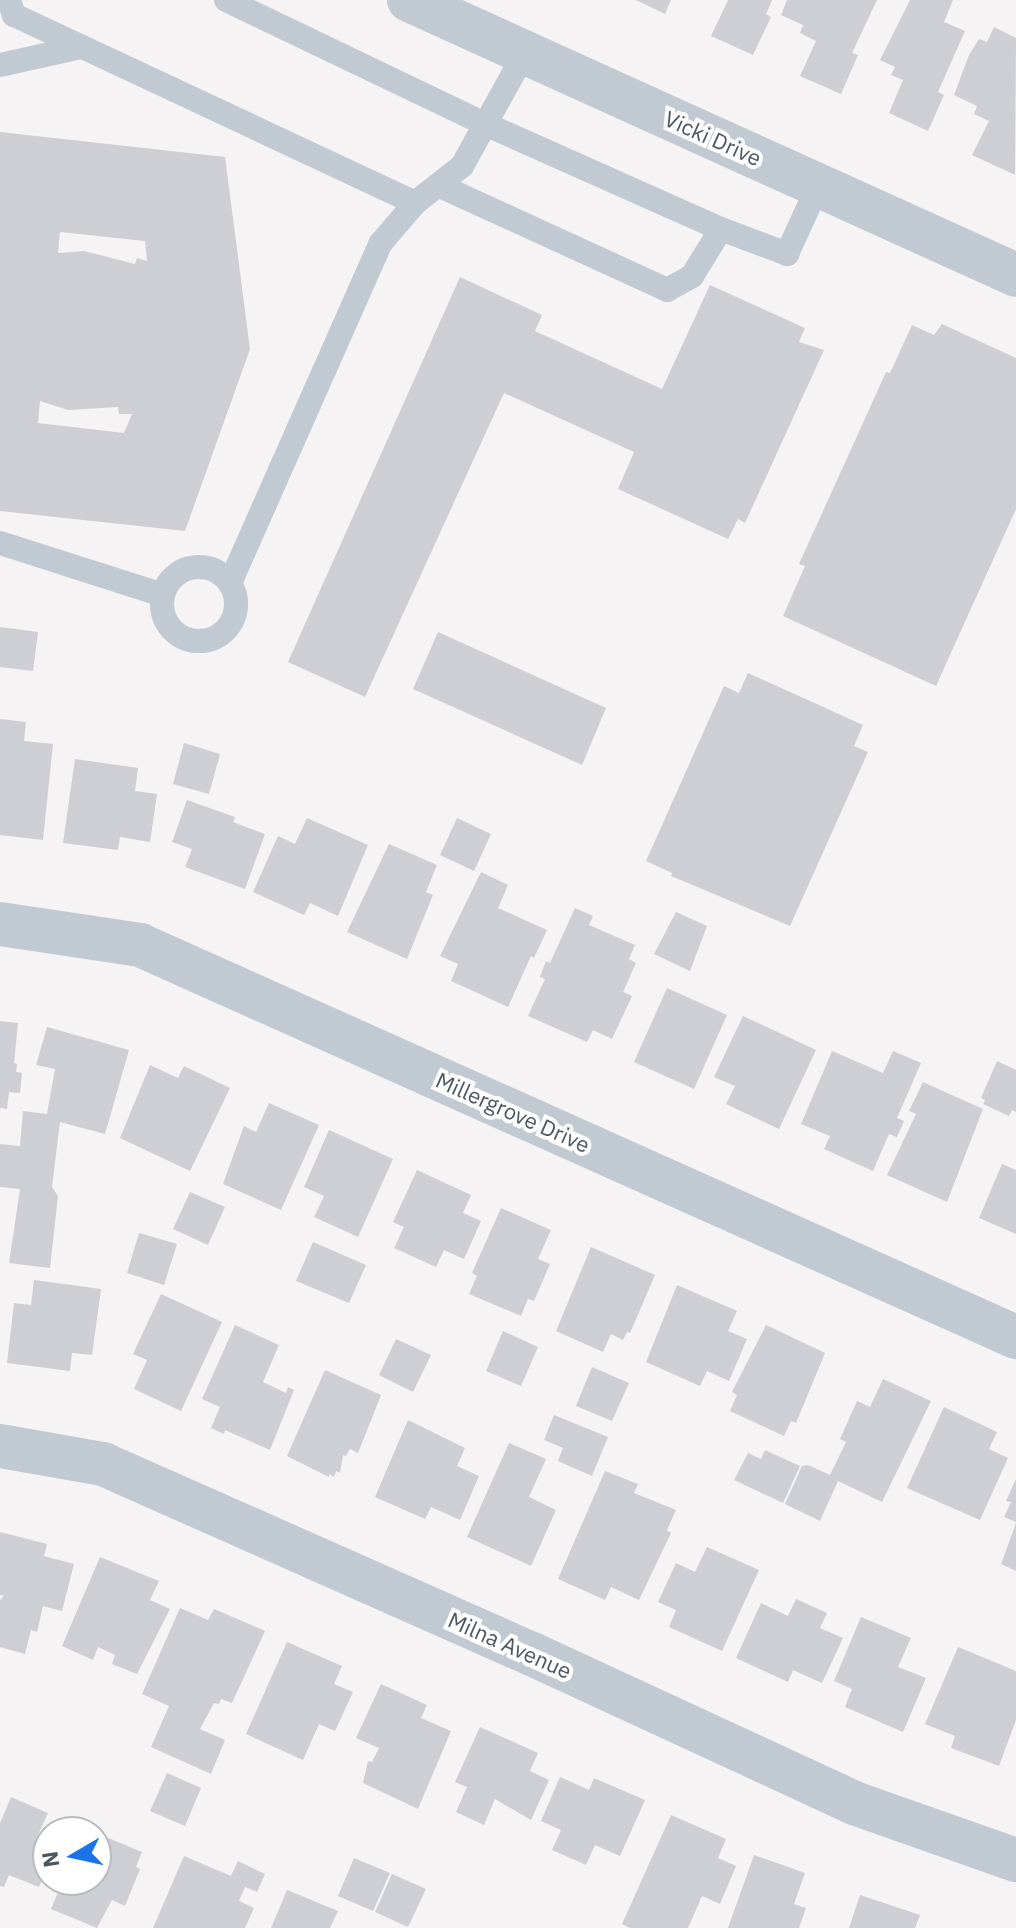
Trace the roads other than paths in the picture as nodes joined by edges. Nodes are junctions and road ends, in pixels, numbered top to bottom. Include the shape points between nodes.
1 (9, 0) edge
2 (226, 0) edge
3 (409, 0) edge
4 (81, 47) junction
5 (525, 53) junction
6 (0, 65) edge
7 (485, 124) junction
8 (438, 185) junction
9 (818, 186) junction
10 (415, 203) junction
11 (721, 229) junction
12 (1016, 275) edge
13 (0, 543) edge
14 (230, 583) junction
15 (163, 595) junction
16 (0, 924) edge
17 (1016, 1337) edge
18 (0, 1446) edge
19 (1016, 1860) edge

1 - 4 lane via 14,15
2 - 7 lane
3 - 5 street, Vicki Drive
4 - 6 lane
4 - 10 lane
5 - 7 lane
5 - 9 street, Vicki Drive
7 - 8 lane via 462,166
7 - 11 lane
8 - 10 lane
8 - 11 lane via 667,290 692,276
9 - 11 lane via 787,254
9 - 12 street, Vicki Drive
10 - 14 lane via 380,244
13 - 15 lane
14 - 15 lane via 211,569 187,569 176,575
14 - 15 lane via 236,606 233,618 206,640 183,637 172,629 162,607
16 - 17 street, Millergrove Drive via 140,945
18 - 19 street, Milna Avenue via 103,1464 854,1803

